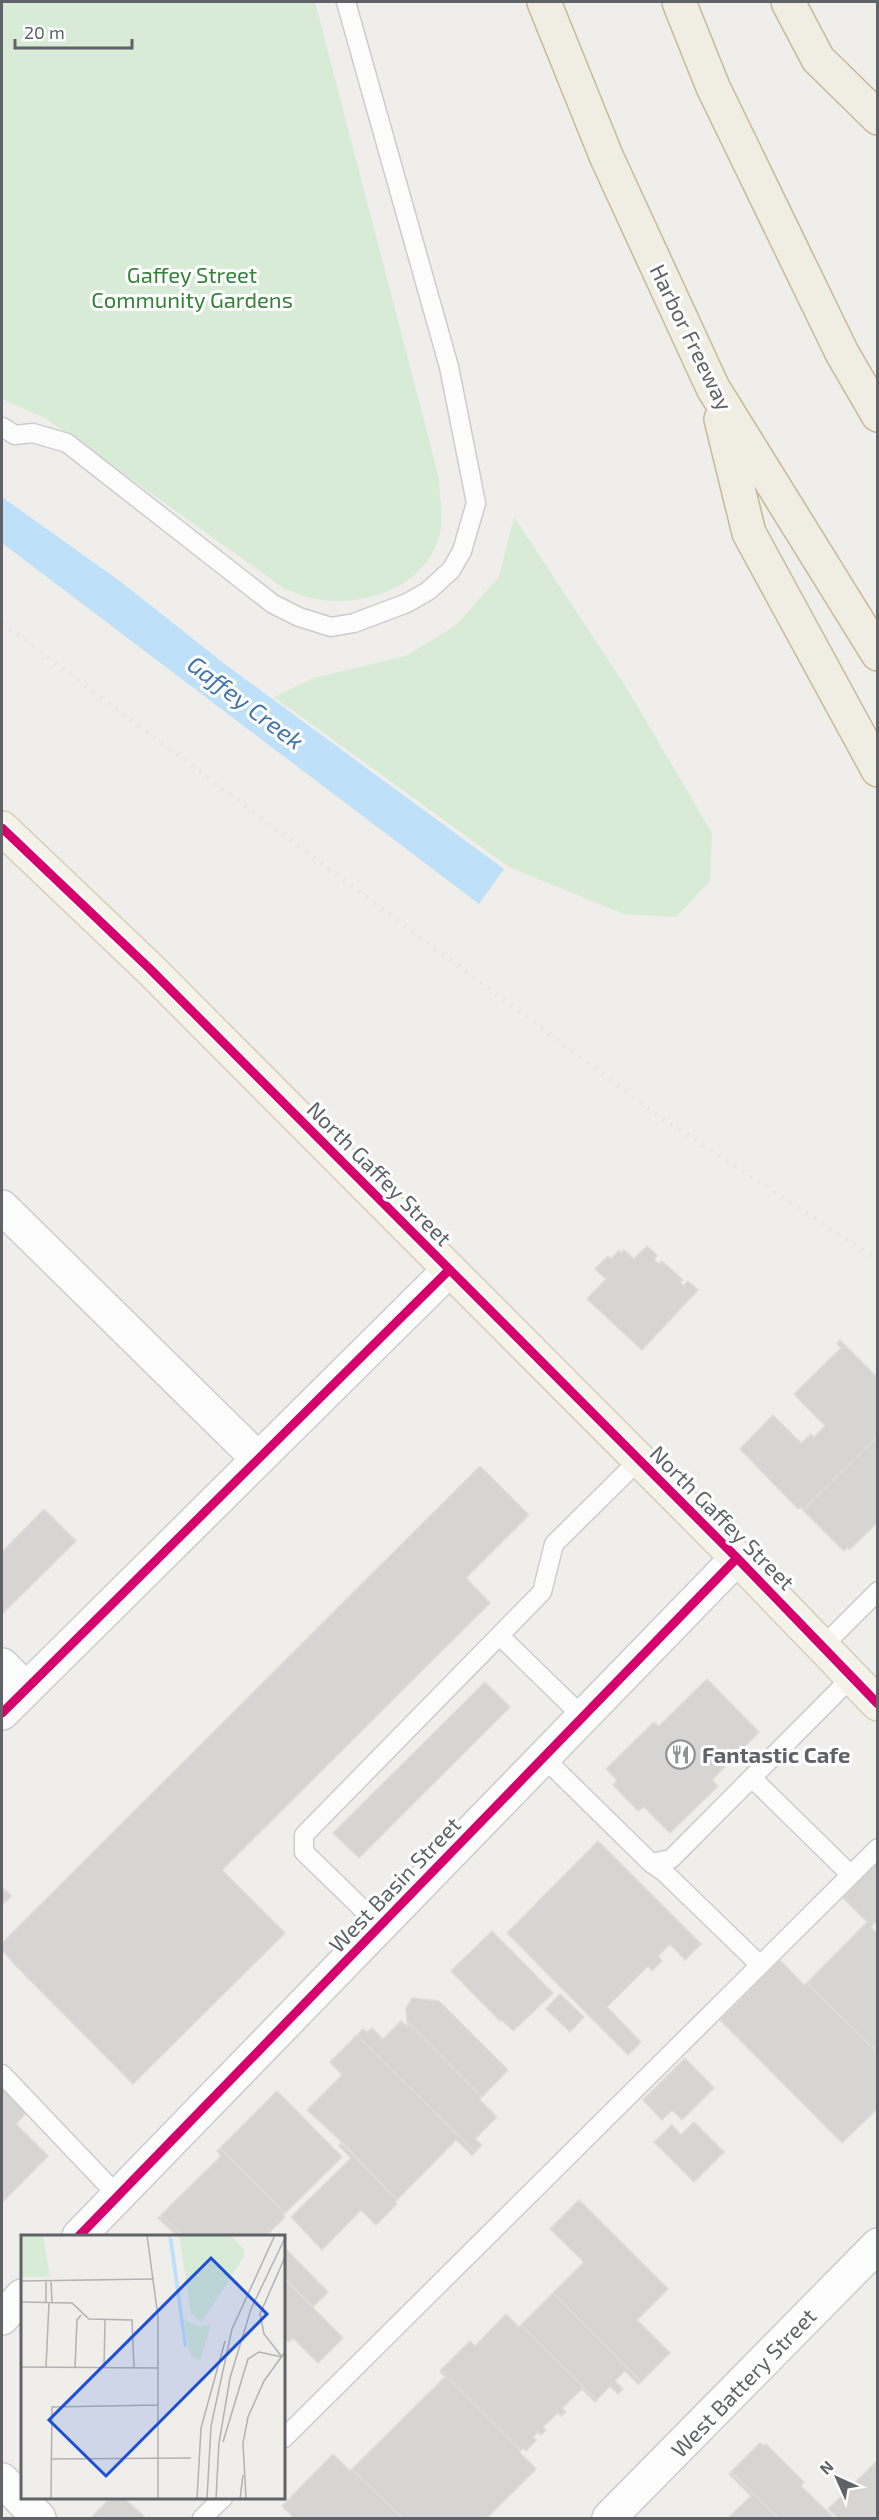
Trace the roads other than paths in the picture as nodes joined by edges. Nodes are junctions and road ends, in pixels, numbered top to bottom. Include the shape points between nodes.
1 (346, 2) edge
2 (544, 2) edge
3 (679, 2) edge
4 (788, 2) edge
5 (878, 118) edge
6 (713, 388) junction
7 (878, 415) edge
8 (6, 436) edge
9 (878, 654) edge
10 (878, 771) edge
11 (2, 828) edge
12 (2, 1207) edge
13 (450, 1270) junction
14 (257, 1458) junction
15 (639, 1460) junction
16 (737, 1558) junction
17 (878, 1592) edge
18 (500, 1636) junction
19 (824, 1646) junction
20 (2, 1665) edge
21 (851, 1678) junction
22 (26, 1689) junction
23 (878, 1704) edge
24 (2, 1713) edge
25 (583, 1717) junction
26 (544, 1758) junction
27 (752, 1778) junction
28 (878, 1848) edge
29 (651, 1863) junction
30 (851, 1875) junction
31 (380, 1926) junction
32 (760, 1965) junction
33 (2, 2074) edge
34 (118, 2196) junction
35 (80, 2235) edge
36 (878, 2245) edge
37 (21, 2297) edge
38 (2, 2318) edge
39 (285, 2437) edge
40 (2, 2480) edge
41 (222, 2499) edge
42 (39, 2518) edge
43 (202, 2518) edge
44 (609, 2518) edge

1 - 8 lane via 449,367 476,503 462,551 451,570 407,603 354,623 331,627 273,604 67,443 33,433
2 - 6 highway, Harbor Freeway via 607,158
3 - 7 highway via 713,87 842,353
4 - 5 highway via 818,59
6 - 9 highway, Harbor Freeway
6 - 10 highway via 749,533
11 - 13 main road, North Gaffey Street via 150,969
12 - 14 street
13 - 14 street
13 - 15 main road, North Gaffey Street
14 - 22 street
15 - 16 main road, North Gaffey Street
15 - 18 lane via 554,1544 542,1592
16 - 19 main road, North Gaffey Street
16 - 25 street, West Basin Street
17 - 19 lane
18 - 25 lane
18 - 31 lane via 304,1835 304,1852
19 - 21 main road, North Gaffey Street
20 - 22 street
21 - 23 main road, North Gaffey Street
21 - 27 lane
22 - 24 street
25 - 26 street, West Basin Street
26 - 29 lane
26 - 31 street, West Basin Street
27 - 29 lane via 671,1859
27 - 30 lane
28 - 30 lane
29 - 32 lane
30 - 32 lane
31 - 34 street, West Basin Street
32 - 39 lane
33 - 34 lane
34 - 35 street, West Basin Street
36 - 44 street, West Battery Street
37 - 38 street
40 - 42 street
41 - 43 lane

